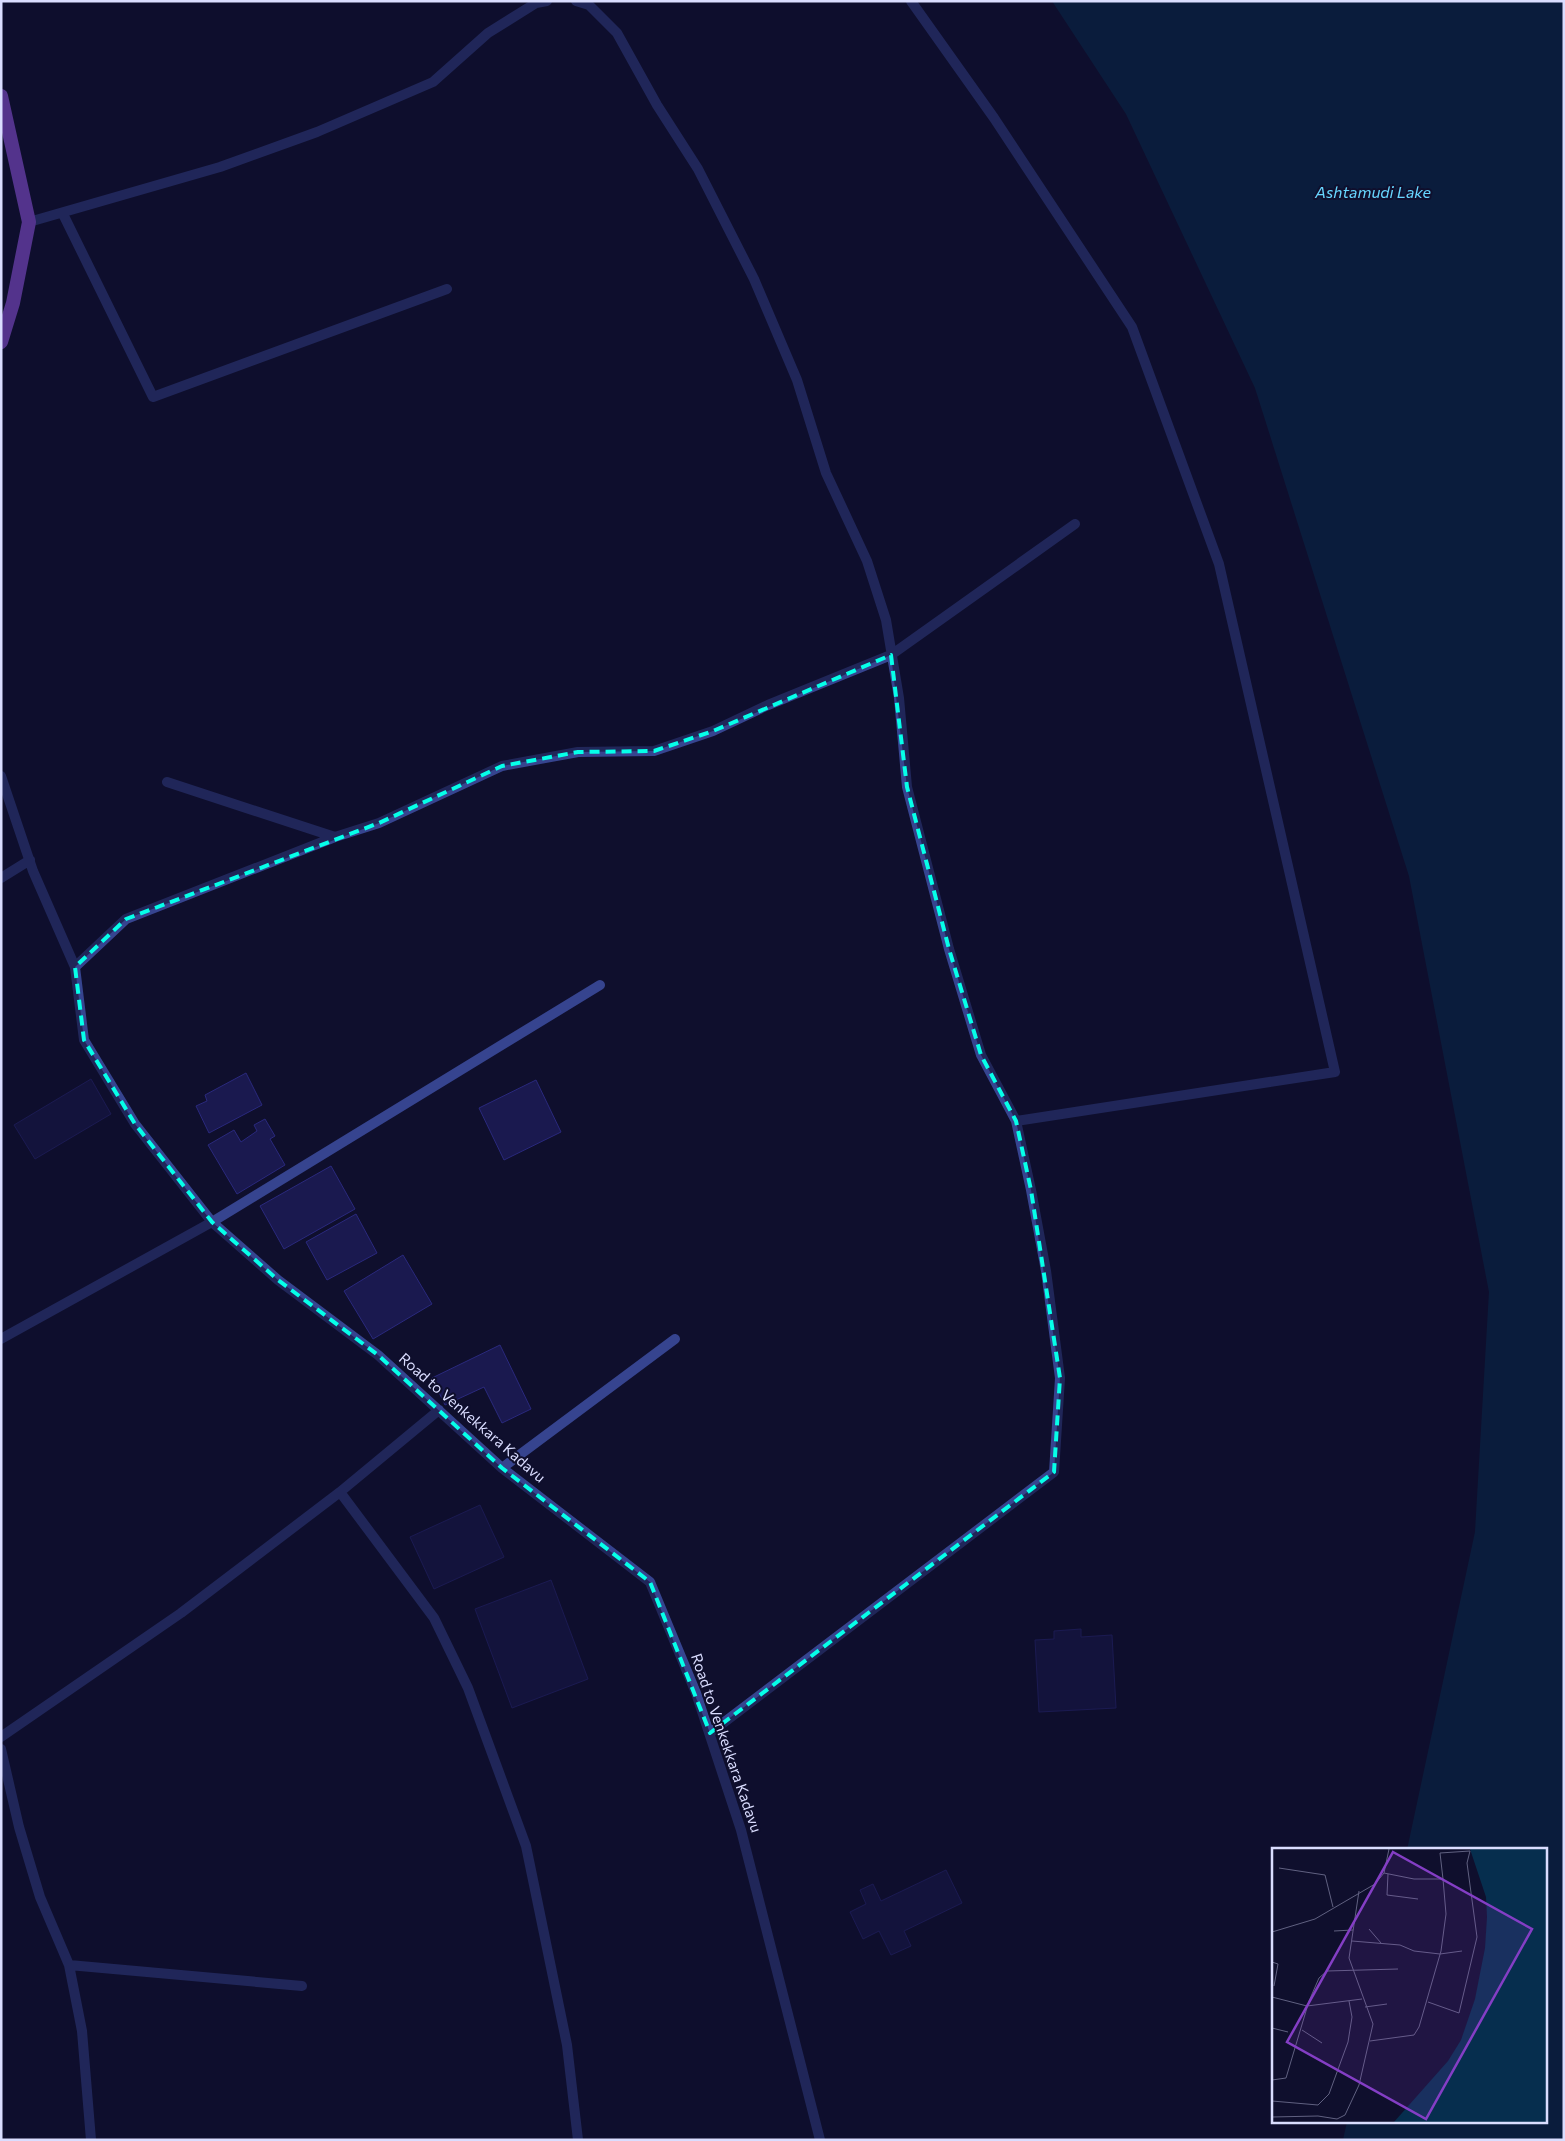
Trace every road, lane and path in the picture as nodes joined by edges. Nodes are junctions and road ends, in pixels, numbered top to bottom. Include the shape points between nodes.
1 (547, 1) edge
2 (576, 1) edge
3 (911, 1) edge
4 (1, 96) edge
5 (63, 214) junction
6 (29, 222) junction
7 (447, 289) dead end
8 (1, 342) edge
9 (1075, 524) dead end
10 (891, 655) junction
11 (1, 776) edge
12 (167, 782) dead end
13 (335, 837) junction
14 (30, 860) junction
15 (1, 878) edge
16 (75, 967) junction
17 (600, 985) dead end
18 (1016, 1121) junction
19 (212, 1222) junction
20 (1, 1339) edge
21 (675, 1339) dead end
22 (439, 1410) junction
23 (502, 1468) junction
24 (340, 1492) junction
25 (710, 1733) junction
26 (1, 1737) edge
27 (1, 1749) edge
28 (69, 1965) junction
29 (302, 1986) dead end
30 (90, 2140) edge
31 (578, 2140) edge
32 (820, 2140) edge

1 - 5 street via 536,3 488,33 433,82 415,90 316,132 220,167
2 - 10 street via 589,5 617,33 698,169 754,279 797,380 826,473 867,561 886,620
3 - 18 street via 994,118 1132,327 1219,564 1335,1072
4 - 6 main road
5 - 6 street
5 - 7 street via 153,397
6 - 8 main road via 13,303
9 - 10 street
10 - 13 street via 713,731 654,751 578,752 502,766 380,823
10 - 18 street via 899,698 907,787 949,950 980,1055
11 - 14 street, Road to Venkekkara Kadavu
12 - 13 street
13 - 16 street via 126,919
14 - 15 street
14 - 16 street, Road to Venkekkara Kadavu
16 - 19 street, Road to Venkekkara Kadavu via 84,1040 135,1124
17 - 19 street
18 - 25 street via 1046,1271 1060,1378 1054,1472
19 - 20 street
19 - 22 street, Road to Venkekkara Kadavu via 278,1280 378,1355
21 - 23 street
22 - 23 street, Road to Venkekkara Kadavu
22 - 24 street
23 - 25 street, Road to Venkekkara Kadavu via 650,1582
24 - 26 street via 181,1612
24 - 31 street via 434,1618 468,1688 526,1846 567,2045
25 - 32 street, Road to Venkekkara Kadavu via 742,1830
27 - 28 street via 40,1897
28 - 29 street
28 - 30 street via 82,2030

